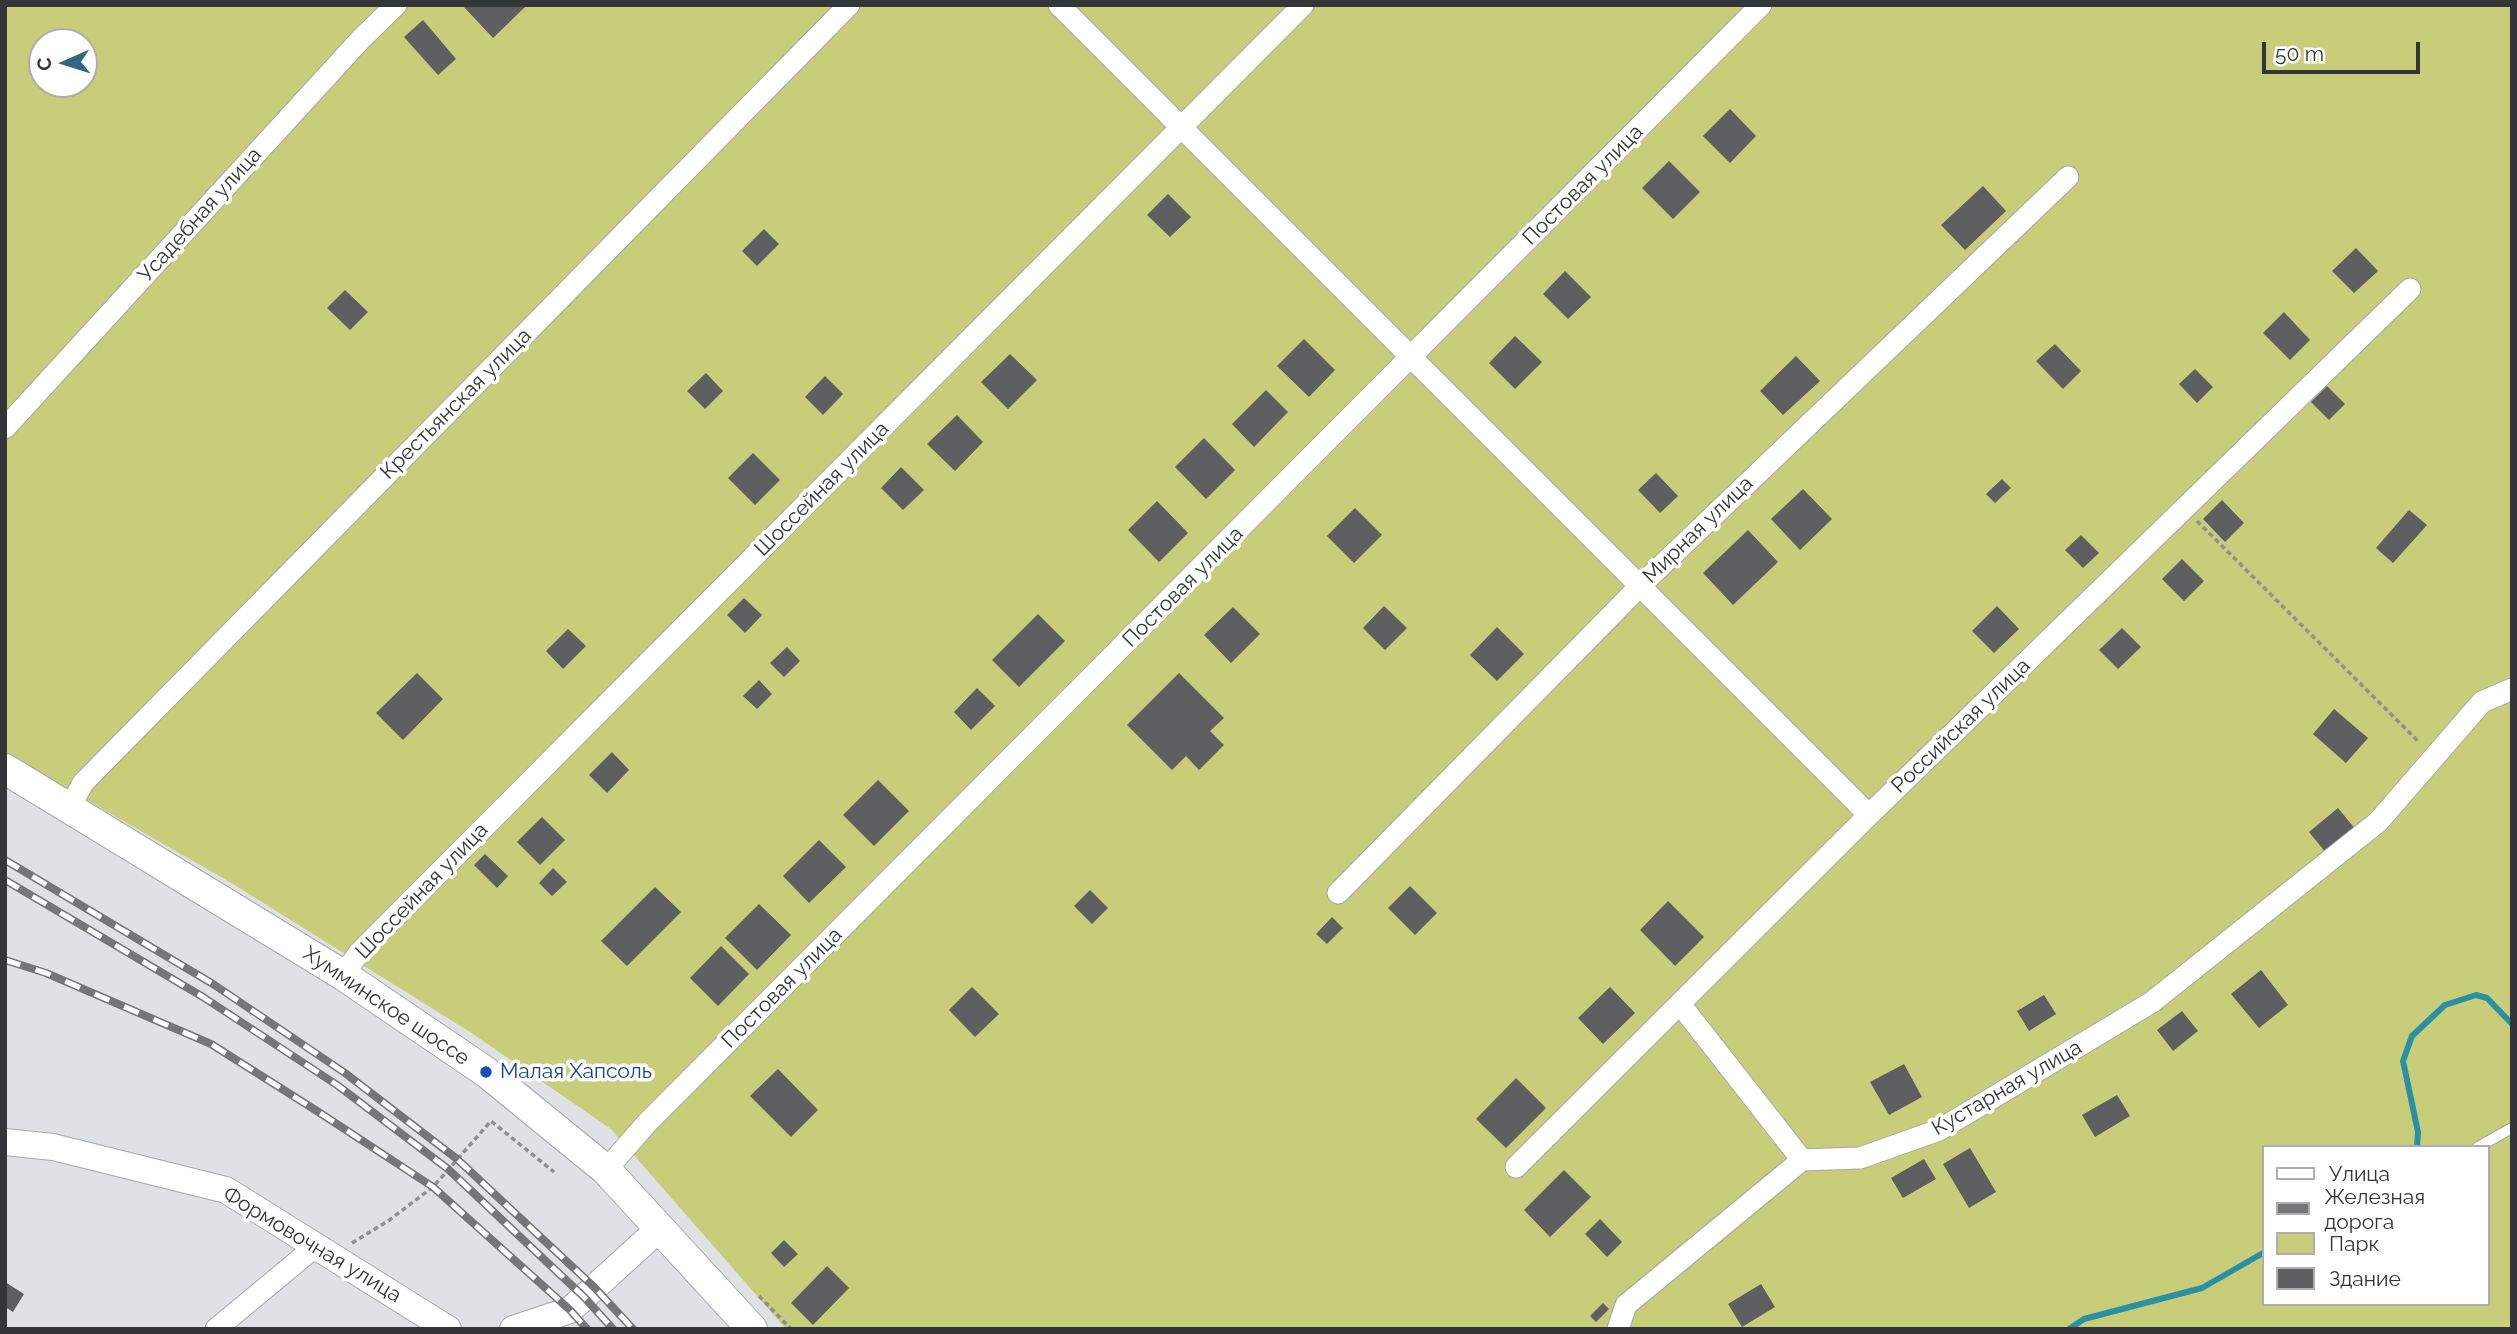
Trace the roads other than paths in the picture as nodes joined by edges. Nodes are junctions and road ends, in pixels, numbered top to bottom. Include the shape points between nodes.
1 (396, 5) edge
2 (849, 5) edge
3 (1059, 5) edge
4 (1303, 5) edge
5 (1761, 5) edge
6 (1181, 128) junction
7 (2068, 177) dead end
8 (2410, 289) dead end
9 (1412, 358) junction
10 (5, 428) edge
11 (1640, 586) junction
12 (2512, 689) edge
13 (5, 769) edge
14 (70, 807) junction
15 (1869, 815) junction
16 (1338, 893) dead end
17 (343, 975) junction
18 (1679, 1004) junction
19 (2512, 1128) edge
20 (5, 1142) edge
21 (2482, 1145) edge
22 (1802, 1160) junction
23 (1516, 1167) dead end
24 (606, 1170) junction
25 (661, 1227) junction
26 (323, 1251) junction
27 (216, 1329) edge
28 (448, 1329) edge
29 (513, 1329) edge
30 (752, 1329) edge
31 (1618, 1329) edge

1 - 10 street, Усадебная улица
2 - 14 street, Крестьянская улица via 83,783
3 - 6 street
4 - 6 street, Шоссейная улица
5 - 9 street, Постовая улица
6 - 9 street
6 - 17 street, Шоссейная улица via 369,943
7 - 11 street, Мирная улица
8 - 15 street, Российская улица
9 - 11 street
9 - 24 street, Постовая улица via 646,1124
11 - 15 street
11 - 16 street, Мирная улица
12 - 22 street, Кустарная улица via 2482,702 2378,822 2152,1002 1939,1130 1860,1157
13 - 14 main road, Хумминское шоссе
14 - 17 main road, Хумминское шоссе
15 - 18 street, Российская улица
17 - 24 main road, Хумминское шоссе via 486,1072
18 - 22 street
18 - 23 street, Российская улица
19 - 21 lane
20 - 26 street, Формовочная улица via 53,1147 226,1190
22 - 31 street via 1626,1305
24 - 25 main road, Хумминское шоссе
25 - 29 street via 570,1310
25 - 30 main road, Хумминское шоссе
26 - 27 street
26 - 28 street, Формовочная улица

